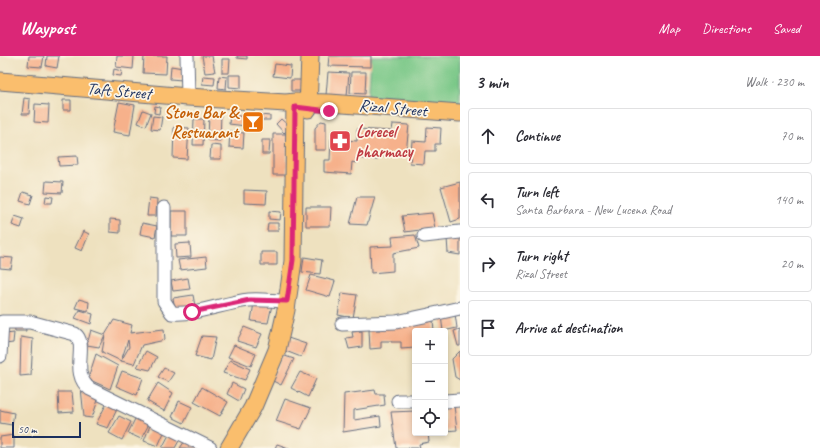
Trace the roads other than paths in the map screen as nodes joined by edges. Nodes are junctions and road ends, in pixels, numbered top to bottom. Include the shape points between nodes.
1 (187, 56) edge
2 (310, 56) edge
3 (0, 81) edge
4 (188, 97) junction
5 (298, 105) junction
6 (460, 113) edge
7 (460, 121) edge
8 (164, 208) dead end
9 (460, 232) edge
10 (424, 236) dead end
11 (287, 301) junction
12 (460, 308) edge
13 (1, 322) edge
14 (342, 324) dead end
15 (0, 356) edge
16 (448, 400) edge
17 (460, 400) edge
18 (398, 401) dead end
19 (412, 401) edge
20 (210, 448) edge
21 (229, 448) edge

1 - 4 street
2 - 5 main road
3 - 4 main road, Taft Street
4 - 5 main road, Taft Street
5 - 6 main road, Rizal Street via 330,103
5 - 7 main road, Rizal Street
5 - 11 main road via 293,260
8 - 11 street via 164,302 172,313 192,312 250,300
9 - 10 street
11 - 21 main road via 277,350 253,407
12 - 14 street via 396,322
13 - 15 street
13 - 20 street via 30,322 75,334 80,342 80,375 84,384
16 - 17 street
18 - 19 street

